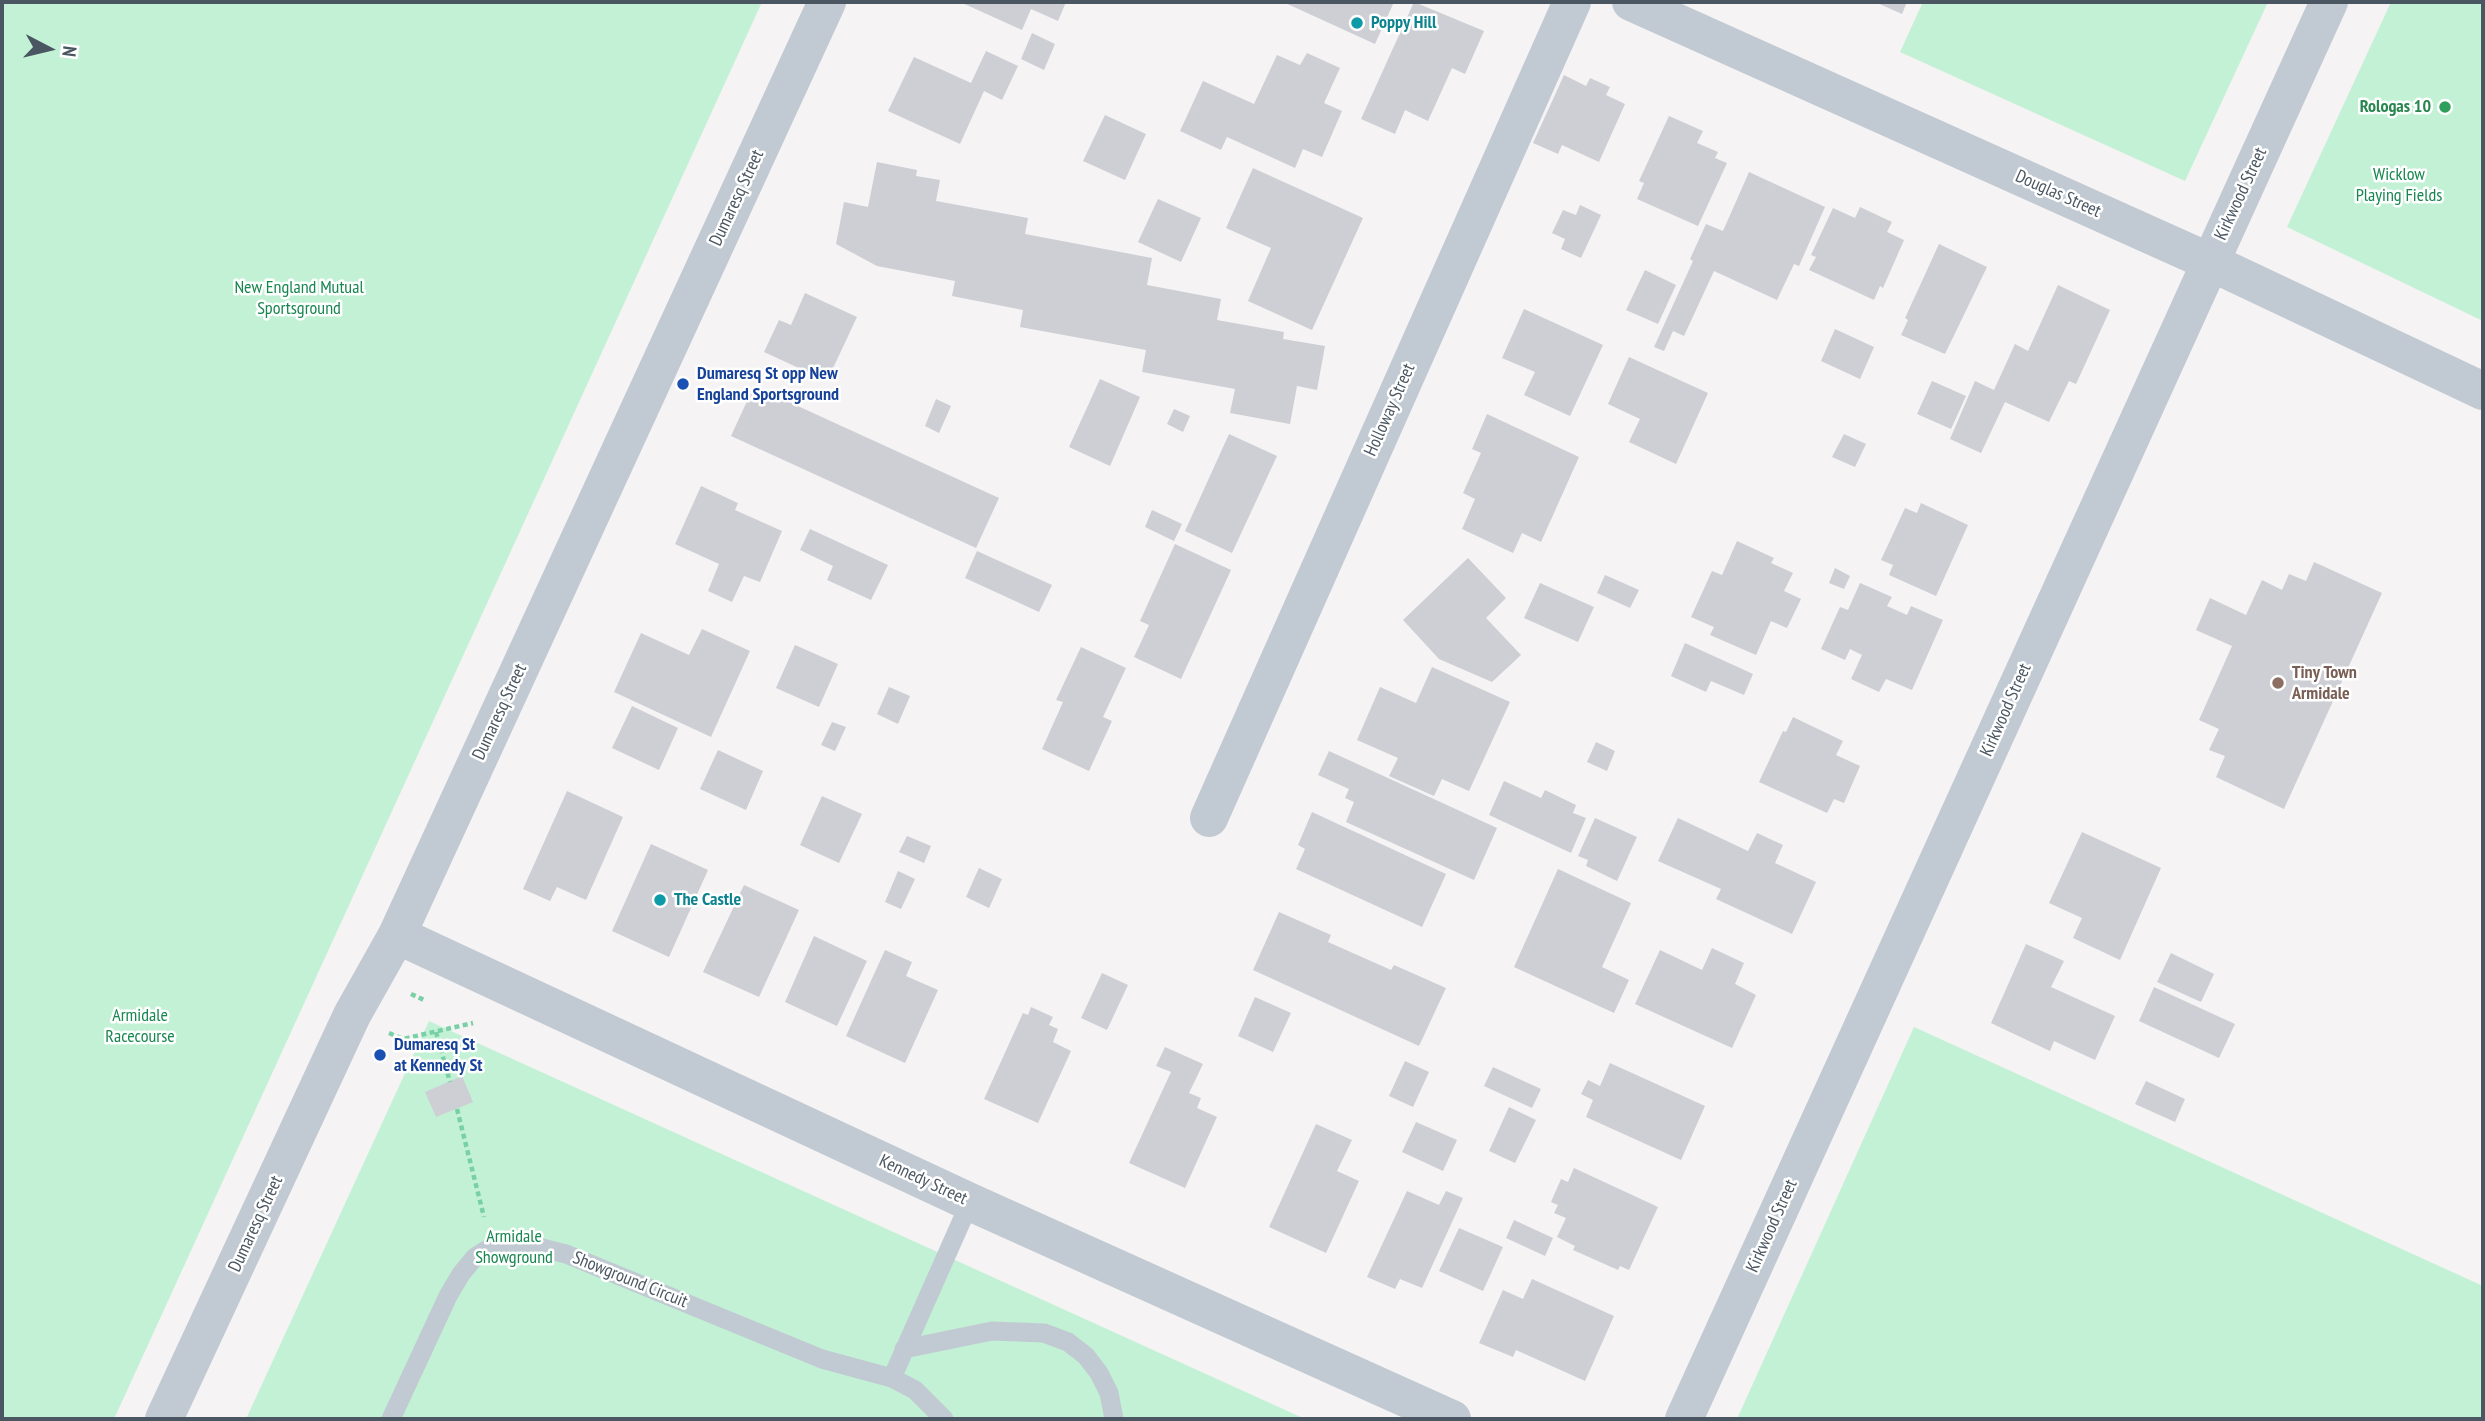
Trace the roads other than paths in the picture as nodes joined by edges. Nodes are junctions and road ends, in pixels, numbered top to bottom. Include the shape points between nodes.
1 (827, 2) edge
2 (1572, 2) edge
3 (1630, 2) edge
4 (2329, 2) edge
5 (2210, 262) junction
6 (2483, 391) edge
7 (1209, 818) dead end
8 (397, 935) junction
9 (970, 1202) junction
10 (904, 1349) junction
11 (892, 1378) junction
12 (164, 1419) edge
13 (391, 1419) edge
14 (944, 1419) edge
15 (1114, 1419) edge
16 (1452, 1419) edge
17 (1684, 1419) edge

1 - 8 street, Dumaresq Street
2 - 7 street, Holloway Street
3 - 5 street, Douglas Street
4 - 5 street, Kirkwood Street
5 - 6 street, Douglas Street
5 - 17 street, Kirkwood Street
8 - 9 street, Kennedy Street
8 - 12 street, Dumaresq Street via 352,1015
9 - 10 lane
9 - 16 street, Kennedy Street
10 - 11 lane
10 - 15 lane via 992,1331 1044,1333 1068,1342 1093,1365 1109,1393
11 - 13 lane, Showground Circuit via 822,1359 548,1248 517,1242 492,1247 475,1257 448,1296
11 - 14 lane, Showground Circuit via 915,1390

